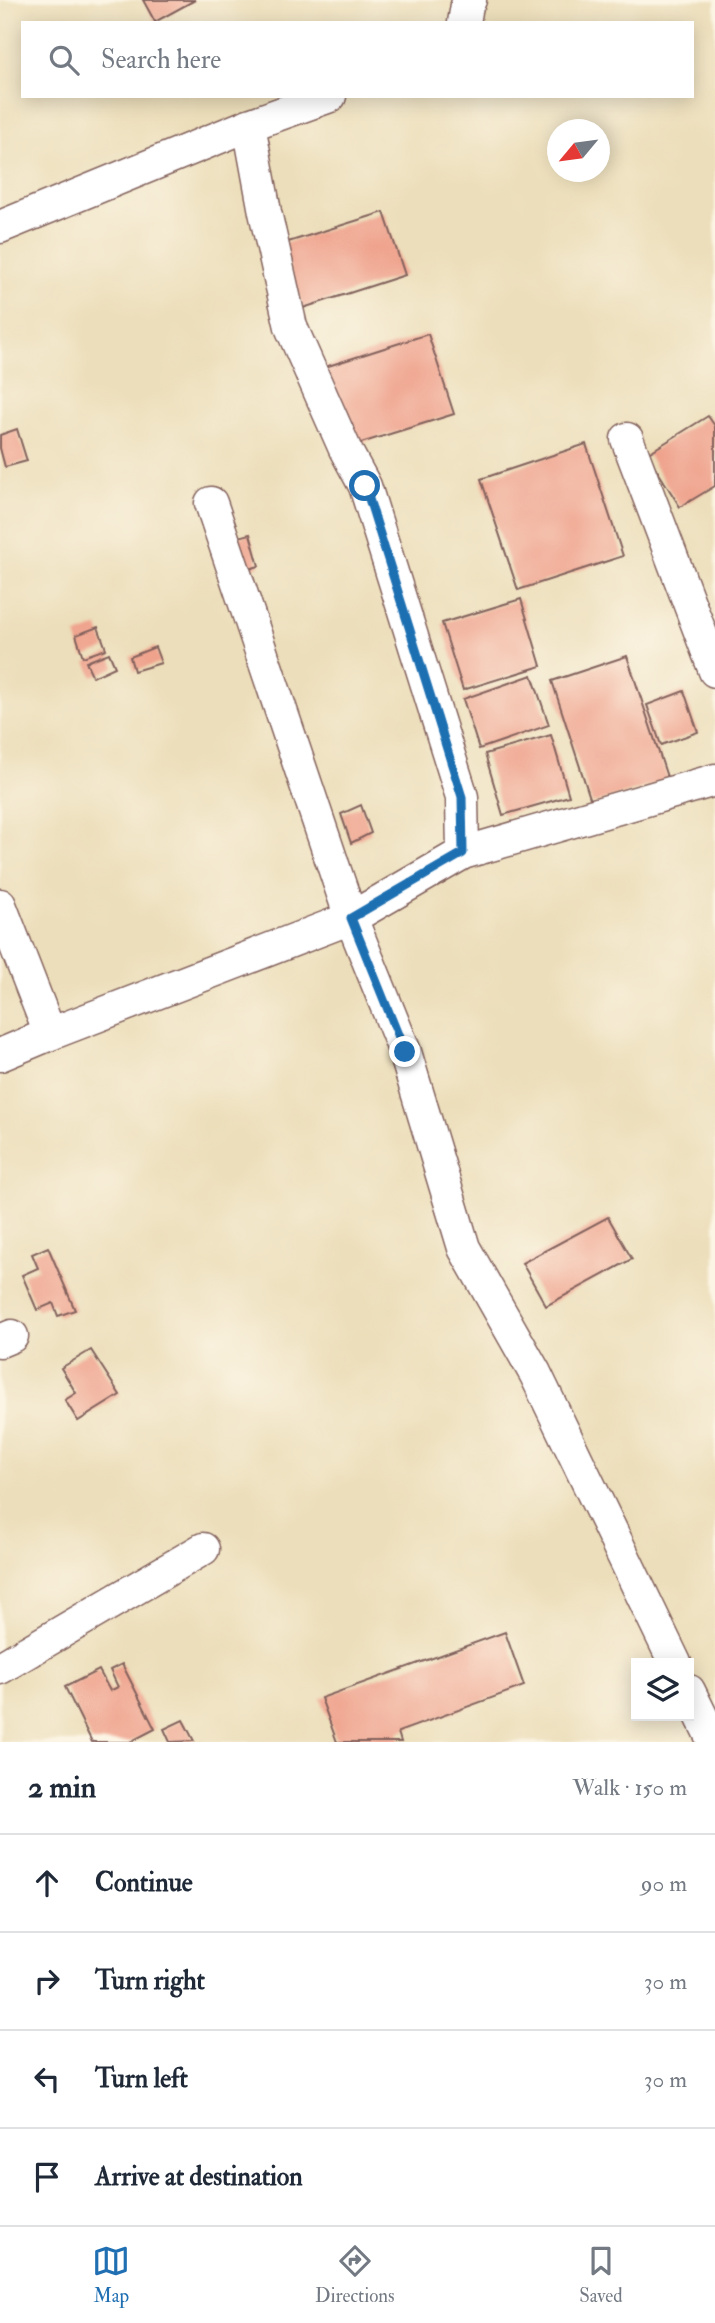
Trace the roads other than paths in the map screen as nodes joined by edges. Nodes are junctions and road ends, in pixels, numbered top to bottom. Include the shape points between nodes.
1 (470, 0) edge
2 (464, 21) edge
3 (324, 98) edge
4 (250, 125) junction
5 (0, 227) edge
6 (627, 439) dead end
7 (211, 503) dead end
8 (715, 671) edge
9 (715, 780) edge
10 (463, 853) junction
11 (0, 905) edge
12 (351, 918) junction
13 (50, 1034) junction
14 (0, 1055) edge
15 (203, 1549) dead end
16 (673, 1658) edge
17 (0, 1668) edge
18 (694, 1700) edge
19 (714, 1742) edge

1 - 2 street
3 - 4 street
4 - 5 street
4 - 10 street via 291,327 365,486 462,797
6 - 8 street
7 - 12 street
9 - 10 street
10 - 12 street
11 - 13 street
12 - 13 street
12 - 16 street via 405,1052 464,1248 535,1373
13 - 14 street
15 - 17 street
18 - 19 street

